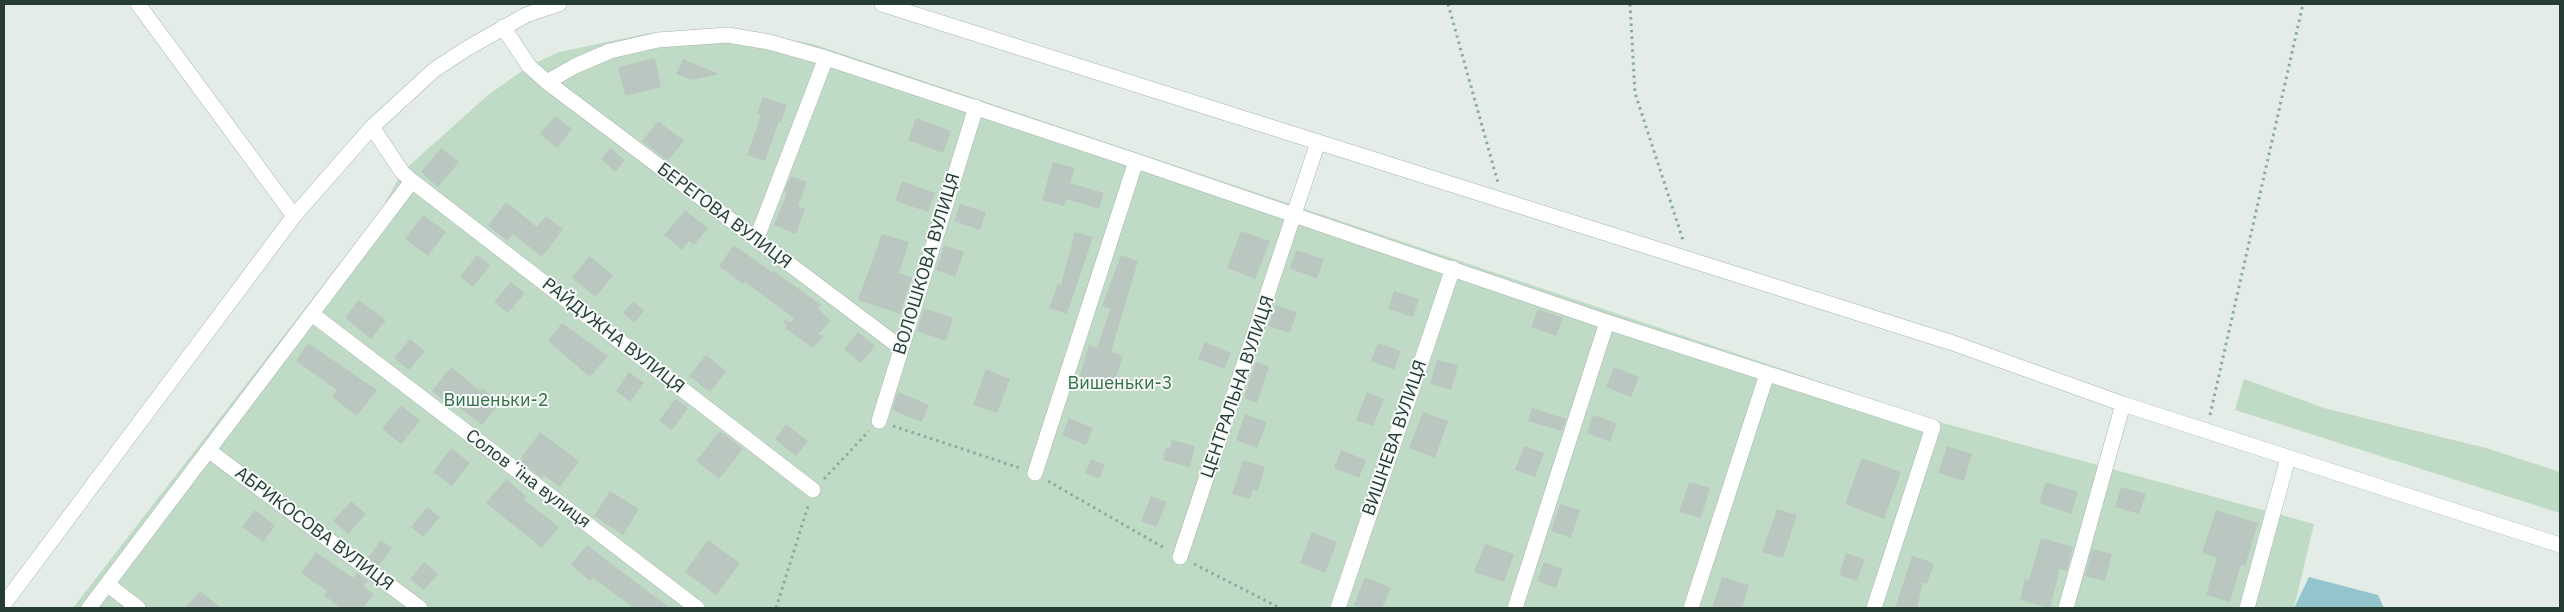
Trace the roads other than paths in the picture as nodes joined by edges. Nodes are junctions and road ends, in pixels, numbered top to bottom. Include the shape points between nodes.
1 (138, 4) edge
2 (559, 4) edge
3 (882, 4) edge
4 (503, 27) junction
5 (826, 58) junction
6 (547, 82) junction
7 (976, 107) junction
8 (372, 126) junction
9 (1318, 142) junction
10 (1136, 160) junction
11 (412, 181) junction
12 (294, 216) junction
13 (1295, 216) junction
14 (756, 240) junction
15 (1453, 268) junction
16 (312, 314) junction
17 (1607, 322) junction
18 (901, 348) junction
19 (1767, 374) junction
20 (2123, 404) junction
21 (878, 422) road end
22 (208, 450) junction
23 (2288, 458) junction
24 (1034, 473) road end
25 (813, 490) road end
26 (2560, 545) edge
27 (1180, 558) road end
28 (107, 584) junction
29 (4, 604) edge
30 (89, 608) edge
31 (138, 608) edge
32 (420, 608) edge
33 (697, 608) edge
34 (1338, 608) edge
35 (1515, 608) edge
36 (1691, 608) edge
37 (1874, 608) edge
38 (2066, 608) edge
39 (2247, 608) edge

1 - 12 street
2 - 4 street
3 - 9 street
4 - 6 street, БЕРЕГОВА ВУЛИЦЯ via 528,66
4 - 8 street via 434,70
5 - 6 street via 769,42 728,35 658,40 610,51
5 - 7 street
5 - 14 street
6 - 14 street, БЕРЕГОВА ВУЛИЦЯ
7 - 10 street
7 - 18 street, ВОЛОШКОВА ВУЛИЦЯ
8 - 11 street, РАЙДУЖНА ВУЛИЦЯ via 402,172
8 - 12 street
9 - 13 street, ЦЕНТРАЛЬНА ВУЛИЦЯ
9 - 20 street via 1953,344
10 - 13 street
10 - 24 street
11 - 16 street
11 - 25 street, РАЙДУЖНА ВУЛИЦЯ
12 - 29 street
13 - 15 street
13 - 27 street, ЦЕНТРАЛЬНА ВУЛИЦЯ
14 - 18 street, БЕРЕГОВА ВУЛИЦЯ
15 - 17 street
15 - 34 street, ВИШНЕВА ВУЛИЦЯ
16 - 22 street
16 - 33 street, Соловʼїна вулиця
17 - 19 street
17 - 35 street
18 - 21 street, ВОЛОШКОВА ВУЛИЦЯ
19 - 36 street
19 - 37 street via 1933,427
20 - 23 street
20 - 38 street
22 - 28 street
22 - 32 street, АБРИКОСОВА ВУЛИЦЯ
23 - 26 street
23 - 39 street
28 - 30 street
28 - 31 street

